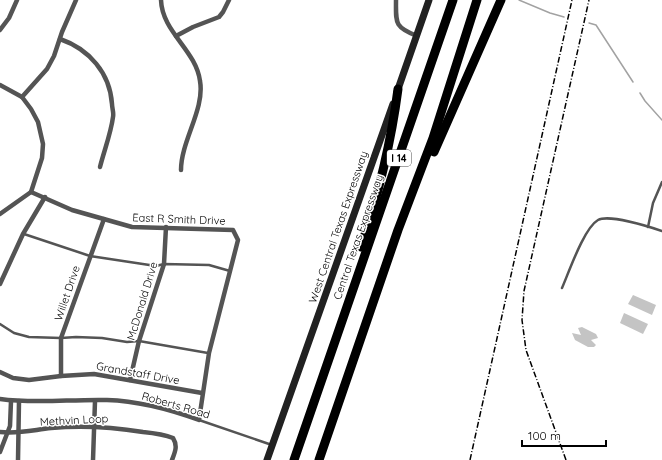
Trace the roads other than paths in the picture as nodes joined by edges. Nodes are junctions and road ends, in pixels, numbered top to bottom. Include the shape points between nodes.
1 (17, 0) edge
2 (76, 0) edge
3 (161, 0) edge
4 (229, 0) edge
5 (396, 0) edge
6 (429, 0) edge
7 (453, 0) edge
8 (478, 0) edge
9 (501, 0) edge
10 (0, 30) edge
11 (176, 36) junction
12 (417, 36) junction
13 (60, 39) junction
14 (0, 85) edge
15 (398, 89) junction
16 (22, 97) junction
17 (100, 167) dead end
18 (181, 170) dead end
19 (662, 182) edge
20 (31, 192) junction
21 (45, 197) junction
22 (0, 214) edge
23 (104, 219) junction
24 (166, 227) junction
25 (648, 227) junction
26 (398, 230) junction
27 (662, 231) edge
28 (23, 234) junction
29 (90, 256) junction
30 (164, 264) junction
31 (230, 271) junction
32 (0, 284) edge
33 (562, 288) dead end
34 (344, 315) junction
35 (0, 324) edge
36 (62, 338) junction
37 (139, 341) junction
38 (209, 354) junction
39 (0, 372) edge
40 (61, 376) junction
41 (130, 380) junction
42 (202, 393) junction
43 (0, 399) edge
44 (95, 400) junction
45 (11, 401) junction
46 (19, 401) junction
47 (199, 420) junction
48 (94, 426) junction
49 (0, 432) edge
50 (8, 433) junction
51 (19, 433) junction
52 (272, 446) junction
53 (0, 452) edge
54 (18, 460) edge
55 (93, 460) edge
56 (172, 460) edge
57 (267, 460) edge
58 (294, 460) edge
59 (319, 460) edge

1 - 10 street
2 - 13 street
3 - 11 street via 168,25
4 - 11 street via 219,17
5 - 12 street via 396,21 404,31
6 - 12 main road, West Central Texas Expressway
7 - 34 highway, Central Texas Expressway / I 14
8 - 26 highway, I 14 via 433,138
9 - 26 highway via 413,202
11 - 18 street via 197,68 201,82 200,98 185,145
12 - 15 main road, West Central Texas Expressway
13 - 16 street via 47,68
13 - 17 street via 80,48 91,58 106,76 110,88 114,115
14 - 16 street
15 - 34 highway via 375,207 349,282
15 - 52 main road, West Central Texas Expressway
16 - 20 street via 38,122 43,144 42,158
19 - 25 lane via 653,202
20 - 21 street, East R Smith Drive
20 - 22 street
21 - 23 street, East R Smith Drive via 72,210
21 - 28 street
23 - 24 street, East R Smith Drive via 132,227
23 - 29 street, Willet Drive
24 - 30 street, McDonald Drive
24 - 31 street, East R Smith Drive via 232,230 238,240
25 - 27 lane
25 - 33 lane via 620,220 598,220 583,240
26 - 59 highway, I 14
28 - 29 lane
28 - 32 street
29 - 30 lane via 156,266
29 - 36 street, Willet Drive
30 - 31 lane via 209,265
30 - 37 street, McDonald Drive
31 - 38 street, East R Smith Drive
34 - 58 highway, Central Texas Expressway / I 14
35 - 36 lane via 14,333 29,337
36 - 37 lane
36 - 40 street, Willet Drive
37 - 38 lane
37 - 41 street, McDonald Drive
38 - 42 street, East R Smith Drive
39 - 40 street, Grandstaff Drive via 13,378 29,380
40 - 41 street, Grandstaff Drive via 94,374
41 - 42 street, Grandstaff Drive
42 - 47 street, East R Smith Drive
43 - 45 street, Roberts Road
44 - 46 street, Roberts Road
44 - 47 street, Roberts Road via 145,404
44 - 48 street
45 - 46 street, Roberts Road
45 - 50 street
46 - 51 street
47 - 52 lane, Roberts Road
48 - 51 street, Methvin Loop via 51,428
48 - 55 street
48 - 56 street, Methvin Loop via 116,427 173,438 176,449
49 - 50 street, Methvin Loop
50 - 51 street, Methvin Loop
50 - 53 street
51 - 54 street
52 - 57 main road, West Central Texas Expressway

